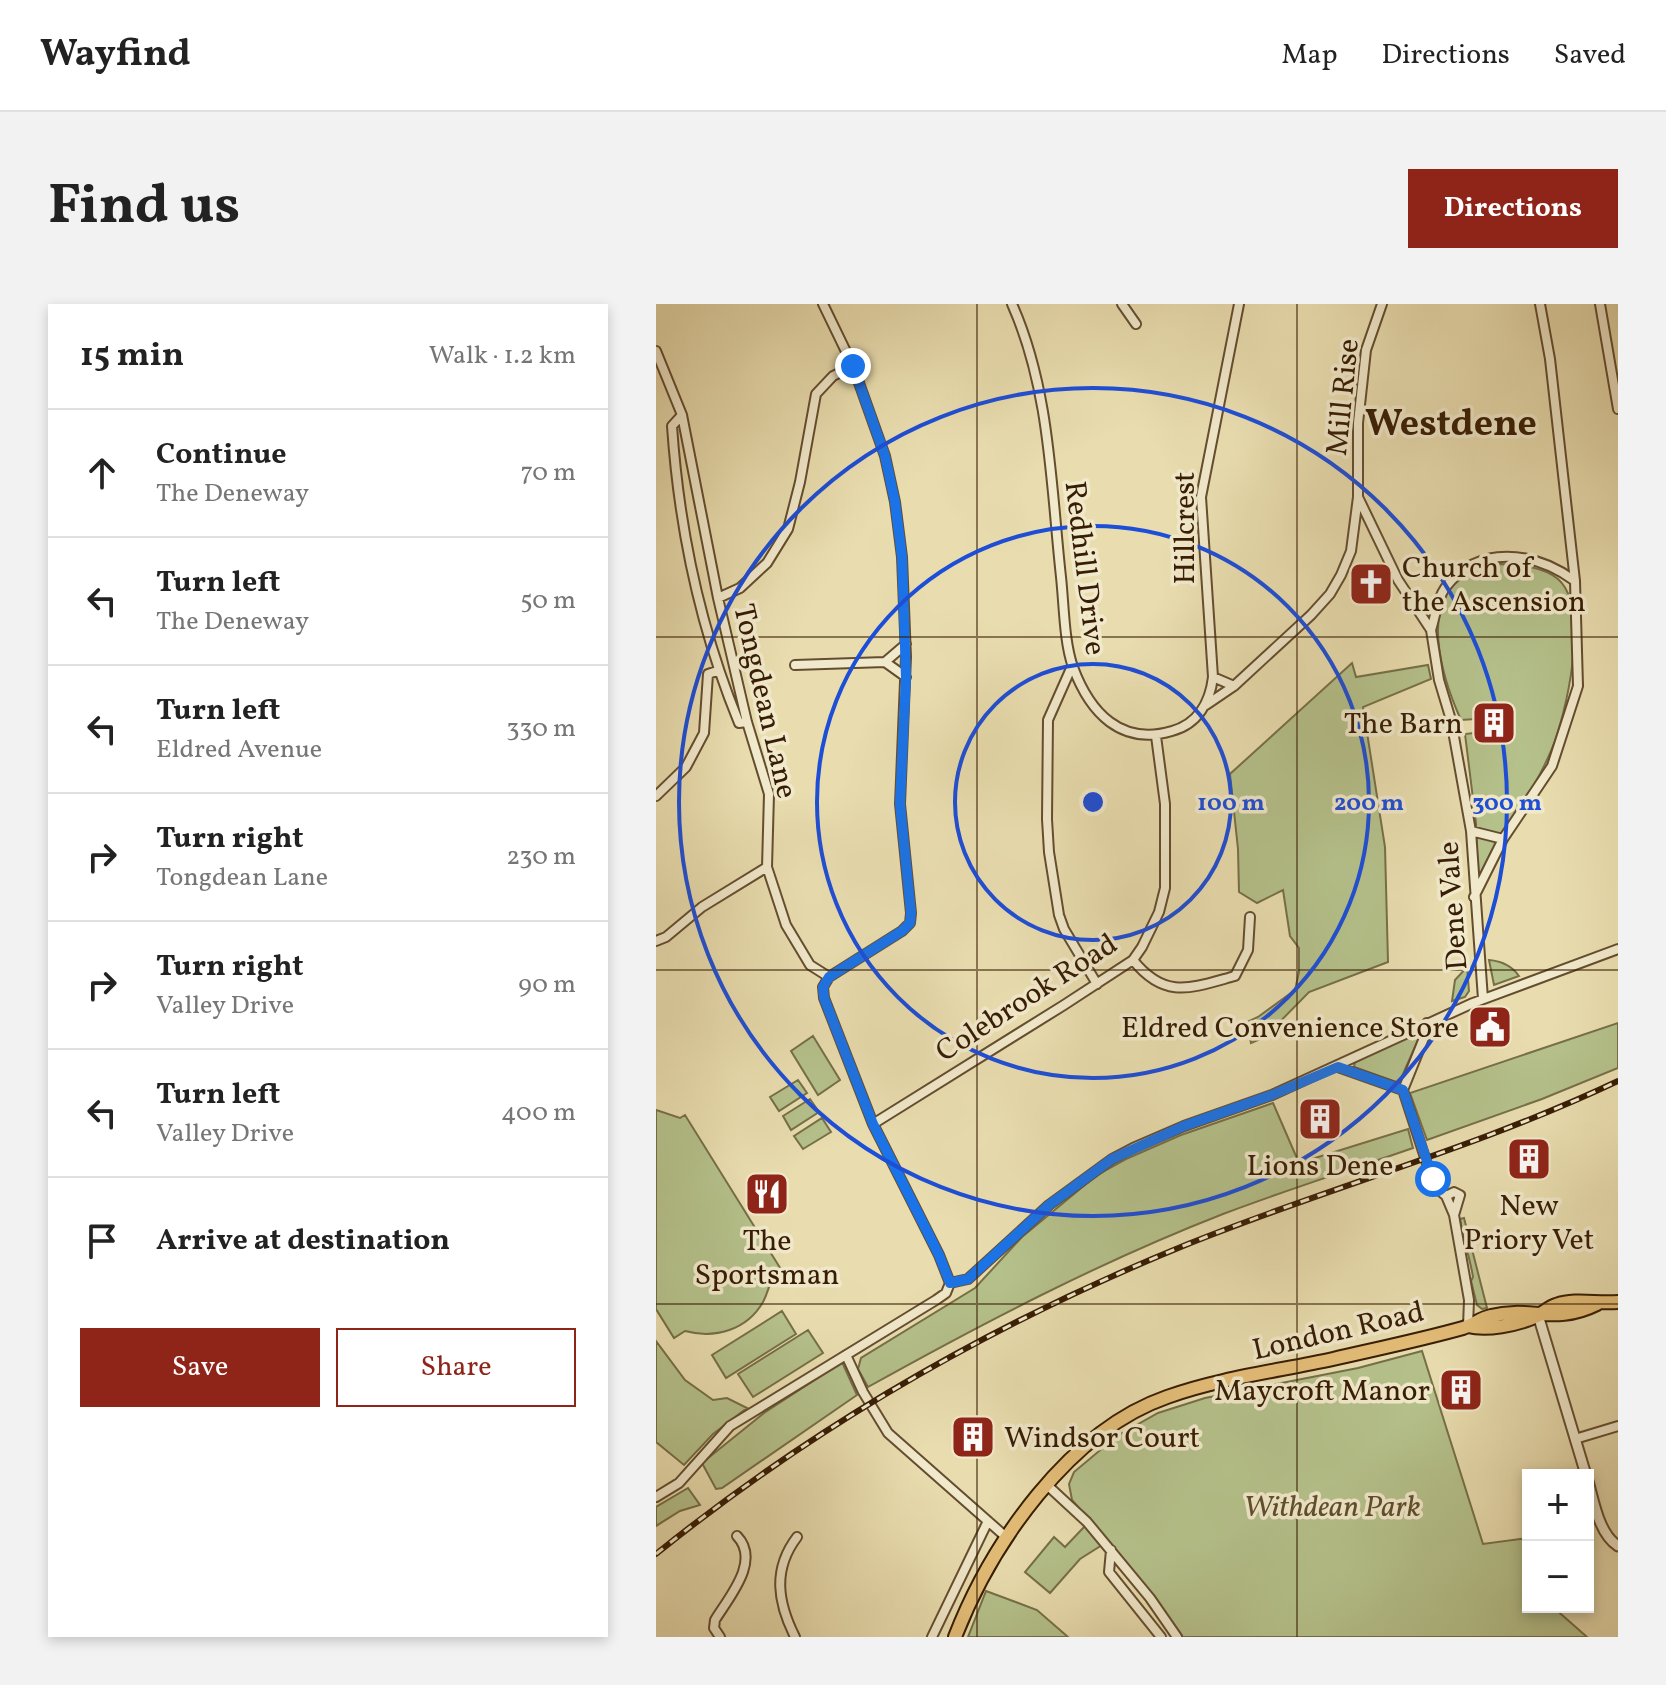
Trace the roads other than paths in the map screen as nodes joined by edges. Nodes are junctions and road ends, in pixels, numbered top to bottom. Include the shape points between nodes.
1 (823, 304) edge
2 (1012, 304) edge
3 (1122, 304) edge
4 (1239, 304) edge
5 (1382, 304) edge
6 (1540, 304) edge
7 (1600, 304) edge
8 (1136, 324) dead end
9 (656, 351) edge
10 (853, 366) junction
11 (1618, 409) edge
12 (682, 415) junction
13 (1358, 497) junction
14 (1374, 531) junction
15 (1353, 532) junction
16 (1571, 554) junction
17 (1556, 567) junction
18 (1575, 581) junction
19 (718, 598) junction
20 (1431, 630) junction
21 (906, 644) junction
22 (885, 662) junction
23 (795, 665) dead end
24 (1072, 666) junction
25 (717, 671) junction
26 (906, 677) junction
27 (1213, 677) junction
28 (1234, 686) junction
29 (1205, 706) junction
30 (747, 722) junction
31 (1156, 736) junction
32 (656, 796) edge
33 (1471, 831) junction
34 (1503, 839) junction
35 (767, 867) junction
36 (1474, 897) junction
37 (1250, 917) dead end
38 (656, 941) edge
39 (1618, 949) edge
40 (1133, 960) junction
41 (829, 977) junction
42 (1097, 984) junction
43 (1483, 999) junction
44 (1427, 1023) junction
45 (1338, 1067) junction
46 (1403, 1090) junction
47 (873, 1124) junction
48 (1446, 1196) junction
49 (1454, 1215) junction
50 (950, 1283) junction
51 (1469, 1300) junction
52 (1618, 1302) edge
53 (1538, 1315) junction
54 (1484, 1318) junction
55 (1468, 1326) junction
56 (848, 1353) junction
57 (1618, 1426) edge
58 (1575, 1439) junction
59 (1584, 1469) edge
60 (1047, 1485) junction
61 (656, 1497) edge
62 (1594, 1502) edge
63 (988, 1521) junction
64 (737, 1536) dead end
65 (797, 1537) dead end
66 (1006, 1537) junction
67 (1618, 1546) edge
68 (1111, 1550) junction
69 (720, 1637) edge
70 (795, 1637) edge
71 (932, 1637) edge
72 (955, 1637) edge
73 (1161, 1637) edge
74 (1177, 1637) edge

1 - 10 street
2 - 24 street, Redhill Drive via 1036,374
3 - 8 street
4 - 27 street, Hillcrest via 1201,497
5 - 13 street, Mill Rise via 1366,350 1358,423
6 - 16 street
7 - 11 street
9 - 12 street, Tongdean Lane
10 - 19 street via 833,376 816,394 788,529 767,563 740,588
10 - 21 street via 885,456 895,502
12 - 19 street, Tongdean Lane
12 - 25 street via 672,426 676,487
13 - 14 street, Dene Vale
13 - 15 street, Mill Rise
14 - 15 street via 1365,526
14 - 20 street, Dene Vale
15 - 28 street, Mill Rise via 1351,551 1330,594
16 - 17 street
16 - 18 street
17 - 18 street
17 - 20 street via 1509,555 1468,565 1443,590
18 - 34 street via 1578,686 1552,766
19 - 30 street, Tongdean Lane
20 - 33 street, Dene Vale
21 - 22 street
21 - 26 street
22 - 23 street
22 - 26 street
24 - 31 street, Redhill Drive via 1095,709 1111,724
24 - 42 street via 1048,720 1049,852 1064,929
25 - 30 street via 739,723
25 - 32 street via 708,674 704,733 686,767
26 - 41 street via 900,804 910,923
27 - 28 street
27 - 29 street, Hillcrest
28 - 29 street, Mill Rise
29 - 31 street via 1178,730
30 - 35 street, Tongdean Lane via 769,794
31 - 40 street, Colebrook Road via 1165,804 1165,888 1150,934
33 - 34 street
33 - 36 street, Dene Vale
34 - 36 street
35 - 38 street
35 - 41 street, Tongdean Lane via 786,925 810,965
36 - 43 street, Dene Vale
37 - 40 street via 1248,950 1235,976 1172,987 1153,981
39 - 43 street
40 - 42 street, Colebrook Road
41 - 47 street via 824,998
42 - 47 street, Colebrook Road
43 - 44 street
44 - 45 street
44 - 46 street
45 - 46 street
45 - 50 street via 1112,1159 1049,1205 968,1279
46 - 48 street via 1429,1170
47 - 50 street
48 - 49 street
48 - 49 street via 1460,1195
49 - 51 street
50 - 56 street via 936,1300
51 - 54 street
51 - 55 street
52 - 53 highway, London Road
53 - 54 highway, London Road via 1526,1310
53 - 55 highway, London Road via 1480,1329
53 - 58 street
54 - 55 highway, London Road
55 - 60 highway, London Road via 1167,1397 1114,1424
56 - 61 street via 730,1426 679,1483
56 - 63 street via 863,1392 888,1433
57 - 58 street
58 - 59 street
60 - 66 highway, London Road
60 - 68 street
62 - 67 street via 1600,1522
63 - 66 street
63 - 71 street
64 - 69 street via 747,1559 715,1620
65 - 70 street via 780,1576 782,1611
66 - 72 highway, London Road
68 - 73 street via 1109,1572
68 - 74 street

